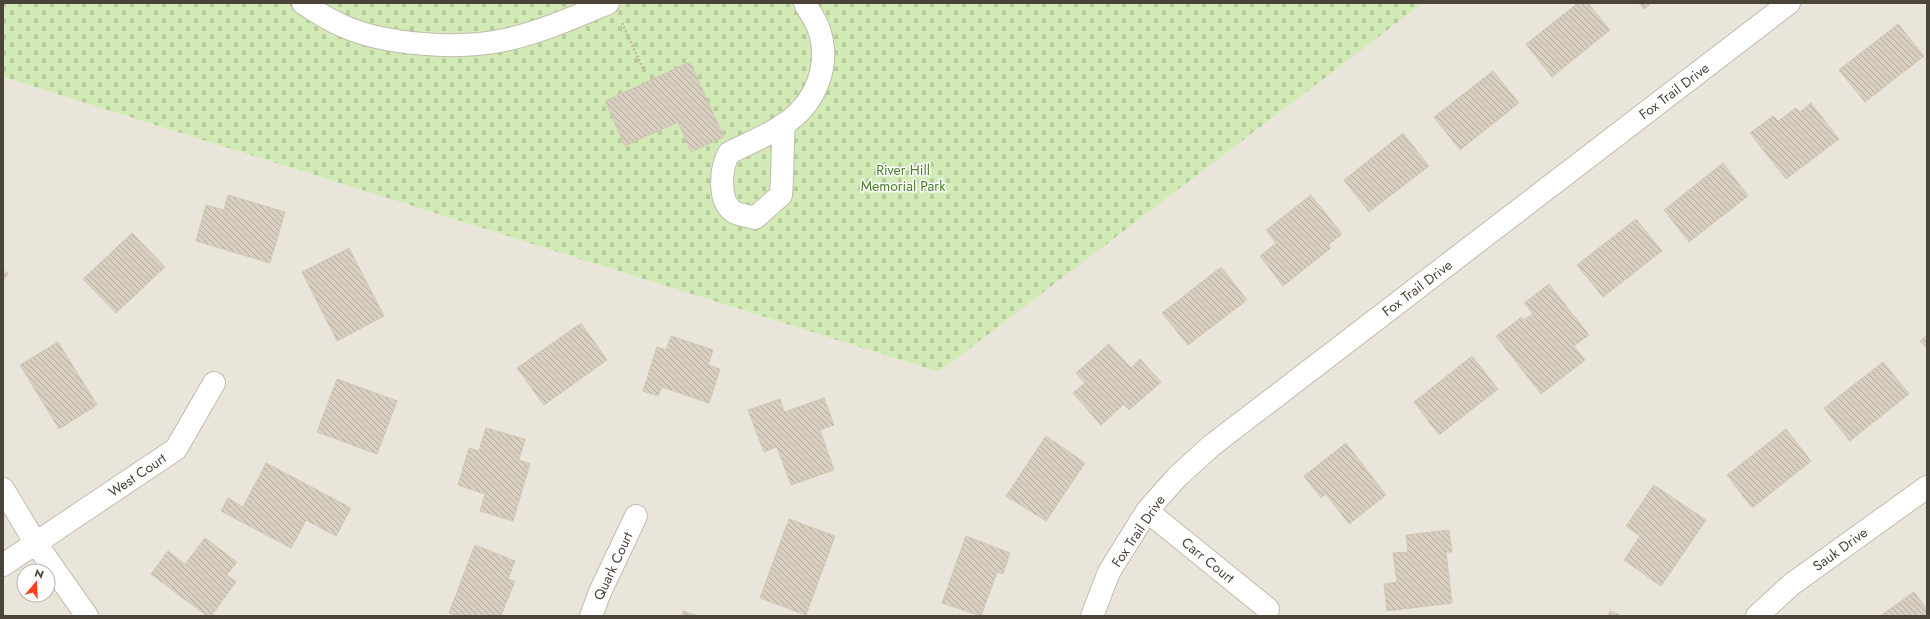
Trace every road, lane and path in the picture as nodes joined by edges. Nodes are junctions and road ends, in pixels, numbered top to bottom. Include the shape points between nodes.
1 (303, 3) edge
2 (805, 3) edge
3 (1790, 3) edge
4 (614, 10) edge
5 (644, 73) dead end
6 (784, 124) dead end
7 (214, 383) dead end
8 (1927, 487) edge
9 (3, 489) edge
10 (1148, 511) junction
11 (636, 516) dead end
12 (35, 542) junction
13 (3, 565) edge
14 (1268, 609) dead end
15 (87, 616) edge
16 (591, 616) edge
17 (1092, 616) edge
18 (1757, 616) edge

1 - 4 street via 343,26 371,36 437,44 472,44 504,40
2 - 6 street via 818,27 823,66 817,88 807,103
3 - 10 street, Fox Trail Drive via 1212,446 1177,477
4 - 5 path
7 - 12 street, West Court via 176,448
8 - 18 street, Sauk Drive via 1792,584
9 - 12 street
10 - 14 street, Carr Court
10 - 17 street, Fox Trail Drive via 1110,572
11 - 16 street, Quark Court
12 - 13 street, West Court
12 - 15 street

